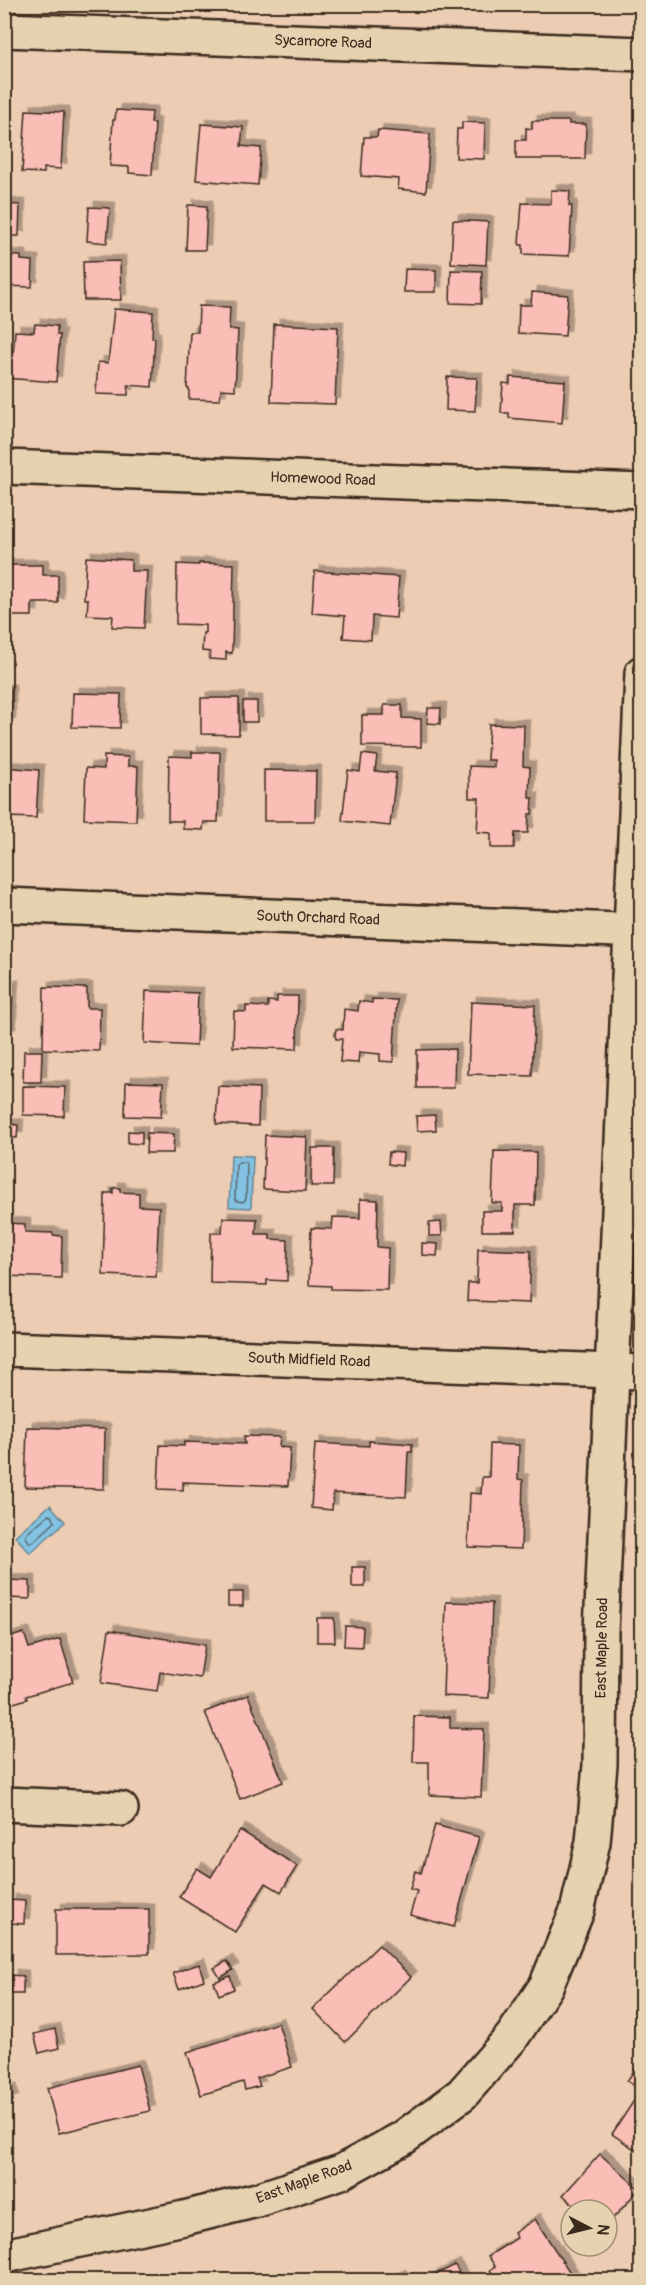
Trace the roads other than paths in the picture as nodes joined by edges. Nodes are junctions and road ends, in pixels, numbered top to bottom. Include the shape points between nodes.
1 (4, 30) edge
2 (642, 54) edge
3 (4, 467) edge
4 (642, 491) edge
5 (642, 673) edge
6 (4, 905) edge
7 (636, 931) edge
8 (4, 1349) edge
9 (627, 1372) edge
10 (4, 1804) edge
11 (121, 1809) dead end
12 (4, 2256) edge

1 - 2 street, Sycamore Road
3 - 4 street, Homewood Road
5 - 7 street, East Maple Road
6 - 7 street, South Orchard Road
7 - 9 street, East Maple Road
8 - 9 street, South Midfield Road
9 - 12 street, East Maple Road via 602,1632 600,1765 592,1842 577,1911 546,1986 512,2037 462,2094 403,2138 341,2172 257,2200
10 - 11 street

